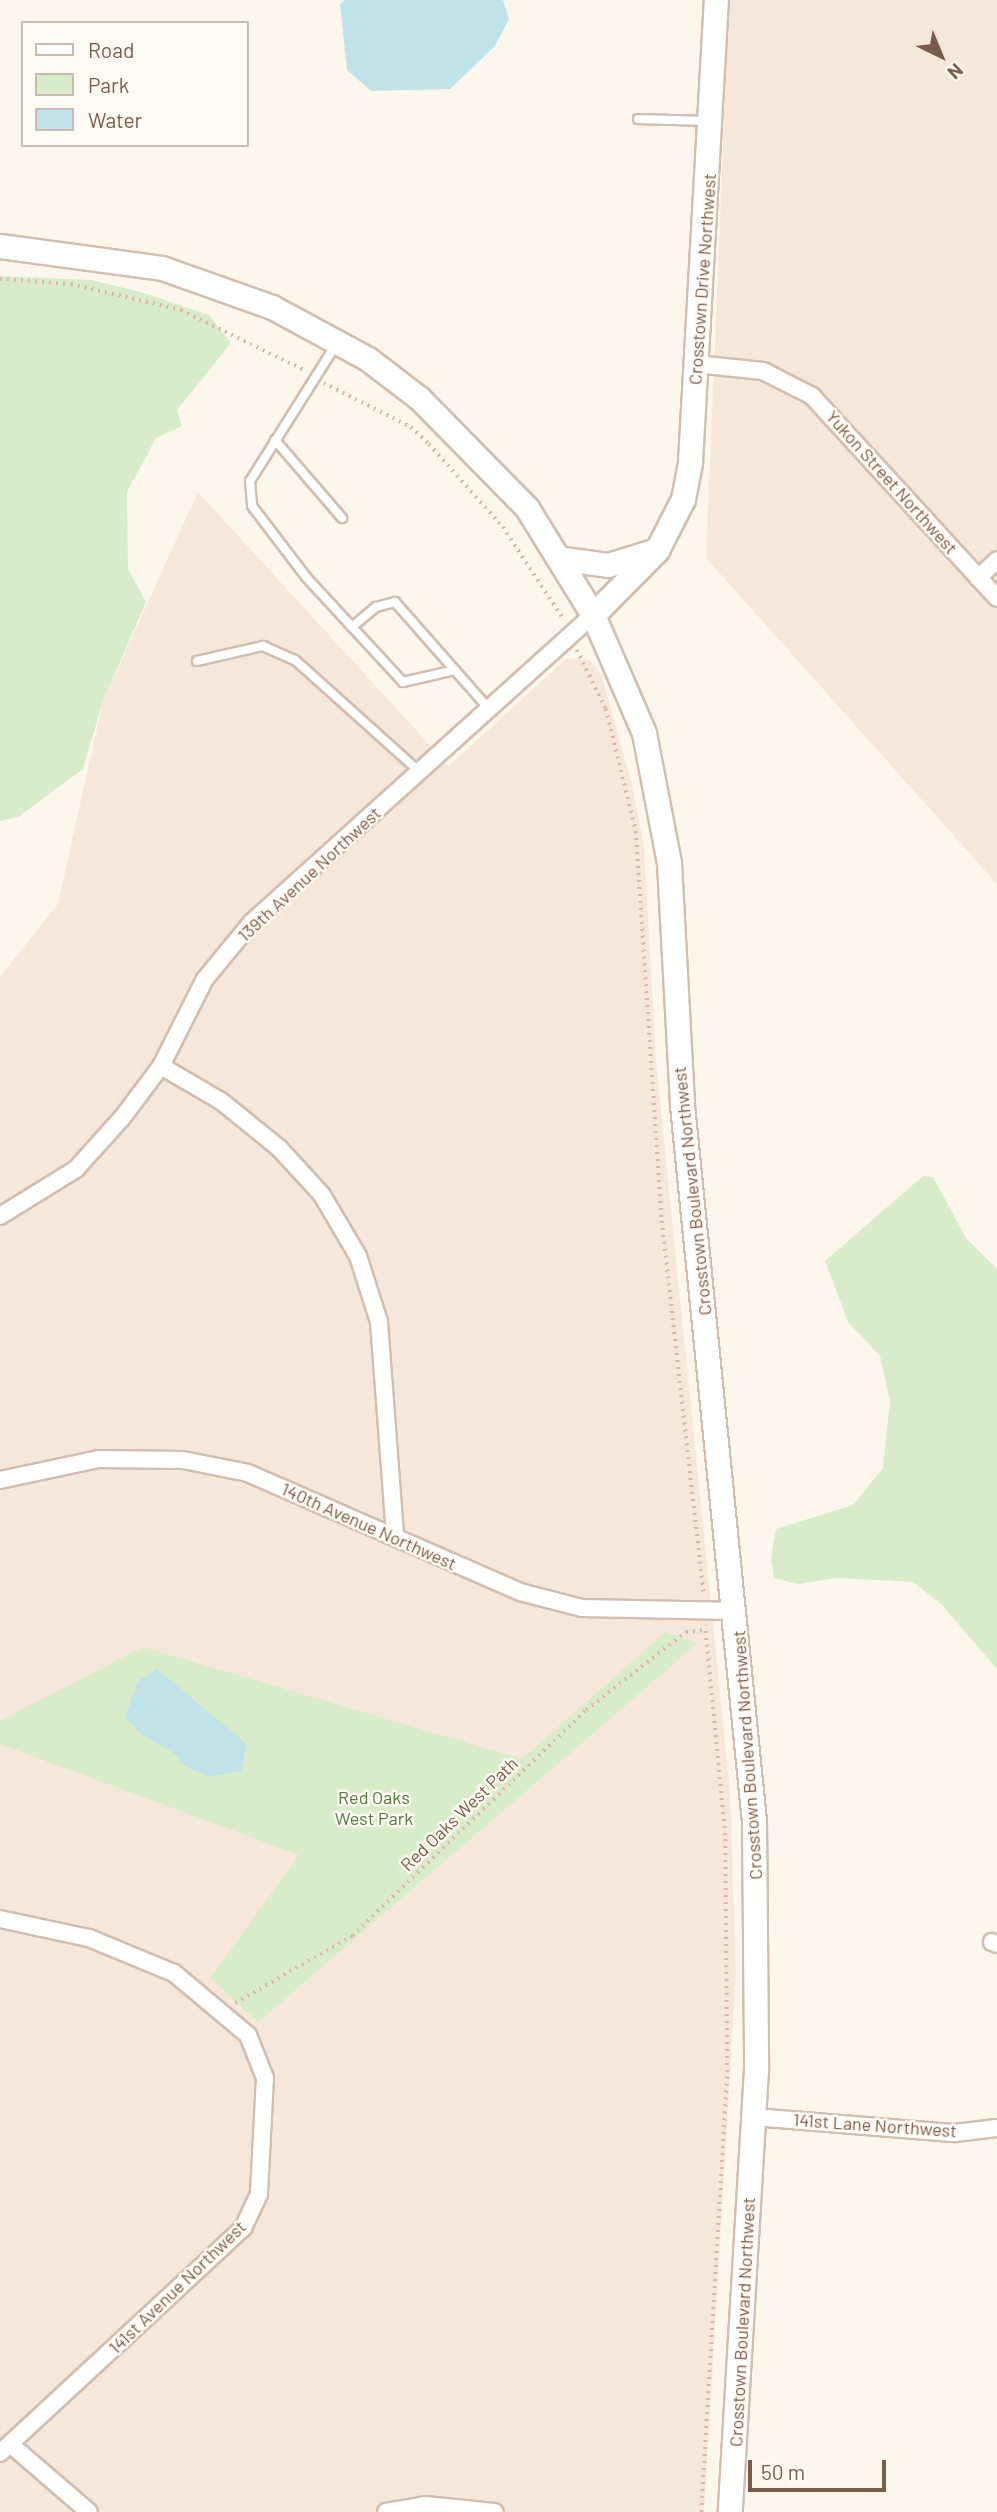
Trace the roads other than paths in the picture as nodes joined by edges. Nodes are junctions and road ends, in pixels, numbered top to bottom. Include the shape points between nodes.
1 (716, 0) edge
2 (638, 119) dead end
3 (711, 121) junction
4 (0, 246) edge
5 (338, 341) junction
6 (696, 364) junction
7 (275, 440) junction
8 (342, 519) dead end
9 (657, 550) junction
10 (563, 559) junction
11 (997, 560) edge
12 (978, 578) junction
13 (997, 598) edge
14 (593, 615) junction
15 (352, 627) junction
16 (197, 661) dead end
17 (455, 670) junction
18 (491, 711) junction
19 (420, 772) junction
20 (161, 1066) junction
21 (0, 1216) edge
22 (0, 1479) edge
23 (395, 1537) junction
24 (736, 1611) junction
25 (0, 1919) edge
26 (754, 2117) junction
27 (997, 2128) edge
28 (5, 2448) edge
29 (89, 2512) edge
30 (386, 2512) edge
31 (495, 2512) edge
32 (730, 2512) edge

1 - 3 street, Crosstown Drive Northwest
2 - 3 lane
3 - 6 street, Crosstown Drive Northwest
4 - 5 street, Crosstown Boulevard Northwest via 96,254 221,287
5 - 7 lane
5 - 10 street, Crosstown Boulevard Northwest via 429,407 527,508
6 - 9 street, Crosstown Drive Northwest via 683,499
6 - 12 street, Yukon Street Northwest via 763,372 812,396
7 - 8 lane
7 - 15 lane via 250,481 251,506
9 - 10 street via 625,564
9 - 14 street, Crosstown Drive Northwest
10 - 14 street, Crosstown Boulevard Northwest
11 - 12 street
12 - 13 street, Yukon Street Northwest
14 - 18 street, 139th Avenue Northwest via 573,640
14 - 24 street, Crosstown Boulevard Northwest via 644,733 663,817 683,1118
15 - 17 lane via 402,682
15 - 17 lane via 376,607 395,602
16 - 19 lane via 263,646 295,660
17 - 18 lane
18 - 19 street, 139th Avenue Northwest
19 - 20 street, 139th Avenue Northwest via 252,922 205,979
20 - 21 street, 139th Avenue Northwest via 76,1169
20 - 23 street via 220,1101 279,1148 322,1195 358,1256 379,1322
22 - 23 street, 140th Avenue Northwest via 99,1458 183,1461 248,1473
23 - 24 street, 140th Avenue Northwest via 520,1592 582,1608
24 - 26 street, Crosstown Boulevard Northwest via 755,1834
25 - 28 street, 141st Avenue Northwest via 89,1938 150,1961 224,2010 260,2051 265,2078 259,2194 243,2228
26 - 27 street, 141st Lane Northwest via 955,2133
26 - 32 street, Crosstown Boulevard Northwest
28 - 29 street
30 - 31 street via 425,2505

